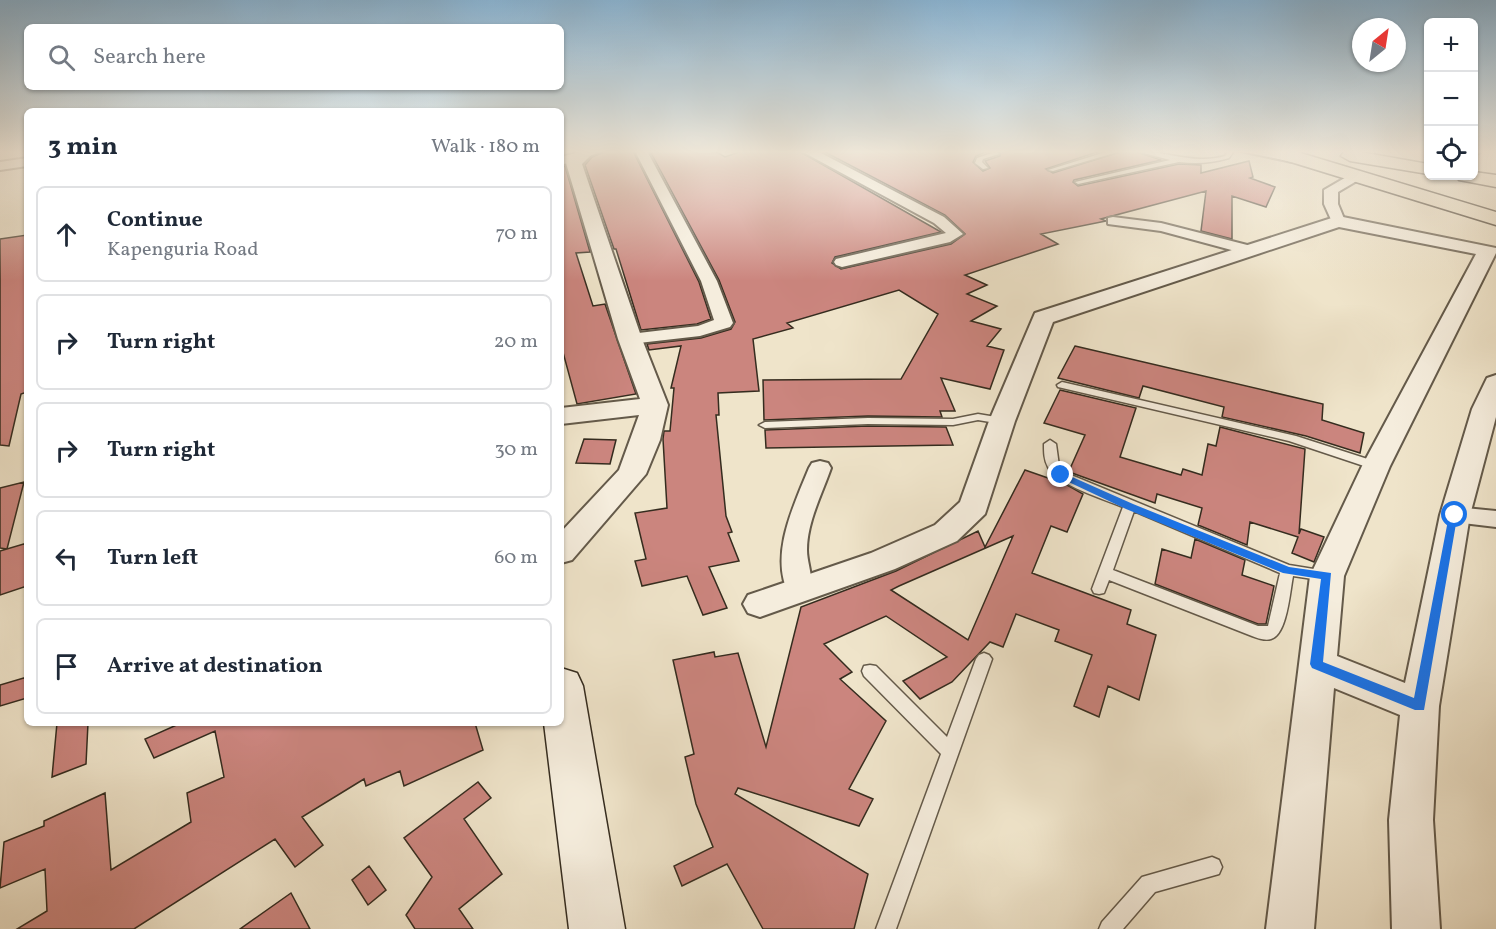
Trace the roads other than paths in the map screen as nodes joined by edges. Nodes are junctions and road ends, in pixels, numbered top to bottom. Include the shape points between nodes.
1 (584, 194) edge
2 (663, 194) edge
3 (889, 194) edge
4 (1330, 194) edge
5 (1415, 194) edge
6 (1496, 219) edge
7 (1113, 221) dead end
8 (1338, 221) junction
9 (1250, 250) junction
10 (842, 262) dead end
11 (630, 339) junction
12 (1496, 383) edge
13 (1062, 385) dead end
14 (655, 405) junction
15 (564, 416) edge
16 (1002, 421) junction
17 (765, 425) dead end
18 (1050, 444) dead end
19 (1376, 466) junction
20 (820, 468) dead end
21 (1129, 507) junction
22 (1455, 515) junction
23 (1496, 519) edge
24 (564, 549) edge
25 (1287, 570) junction
26 (1106, 573) junction
27 (1327, 576) junction
28 (1099, 589) dead end
29 (799, 590) junction
30 (760, 604) dead end
31 (984, 659) dead end
32 (1317, 664) junction
33 (870, 671) dead end
34 (1420, 706) junction
35 (564, 707) edge
36 (949, 750) junction
37 (1212, 867) dead end
38 (588, 879) junction
39 (571, 929) edge
40 (597, 929) edge
41 (886, 929) edge
42 (1109, 929) edge
43 (1290, 929) edge
44 (1416, 929) edge

1 - 11 street
2 - 11 street via 709,281 724,323 700,331
3 - 10 street via 939,220 956,234
4 - 8 street
5 - 6 highway
7 - 9 street via 1161,227
8 - 9 street
8 - 19 street via 1489,251
9 - 16 street via 1043,318
11 - 14 street
12 - 22 street
13 - 19 lane via 1292,438
14 - 15 street
14 - 24 street via 632,474
16 - 17 lane via 978,417 953,422
16 - 29 street via 974,507 946,533 883,561
18 - 21 lane via 1049,463 1053,469
19 - 27 street
20 - 29 street via 798,522 794,550
21 - 25 lane
21 - 26 lane
22 - 23 street
22 - 34 street
25 - 26 lane via 1275,629 1269,634
25 - 27 lane
26 - 28 lane
27 - 32 street
29 - 30 street
31 - 36 lane
32 - 34 street
32 - 43 street
33 - 36 lane
34 - 44 street via 1411,820
35 - 38 main road
36 - 41 lane
37 - 42 lane via 1149,884
38 - 39 street
38 - 40 main road

